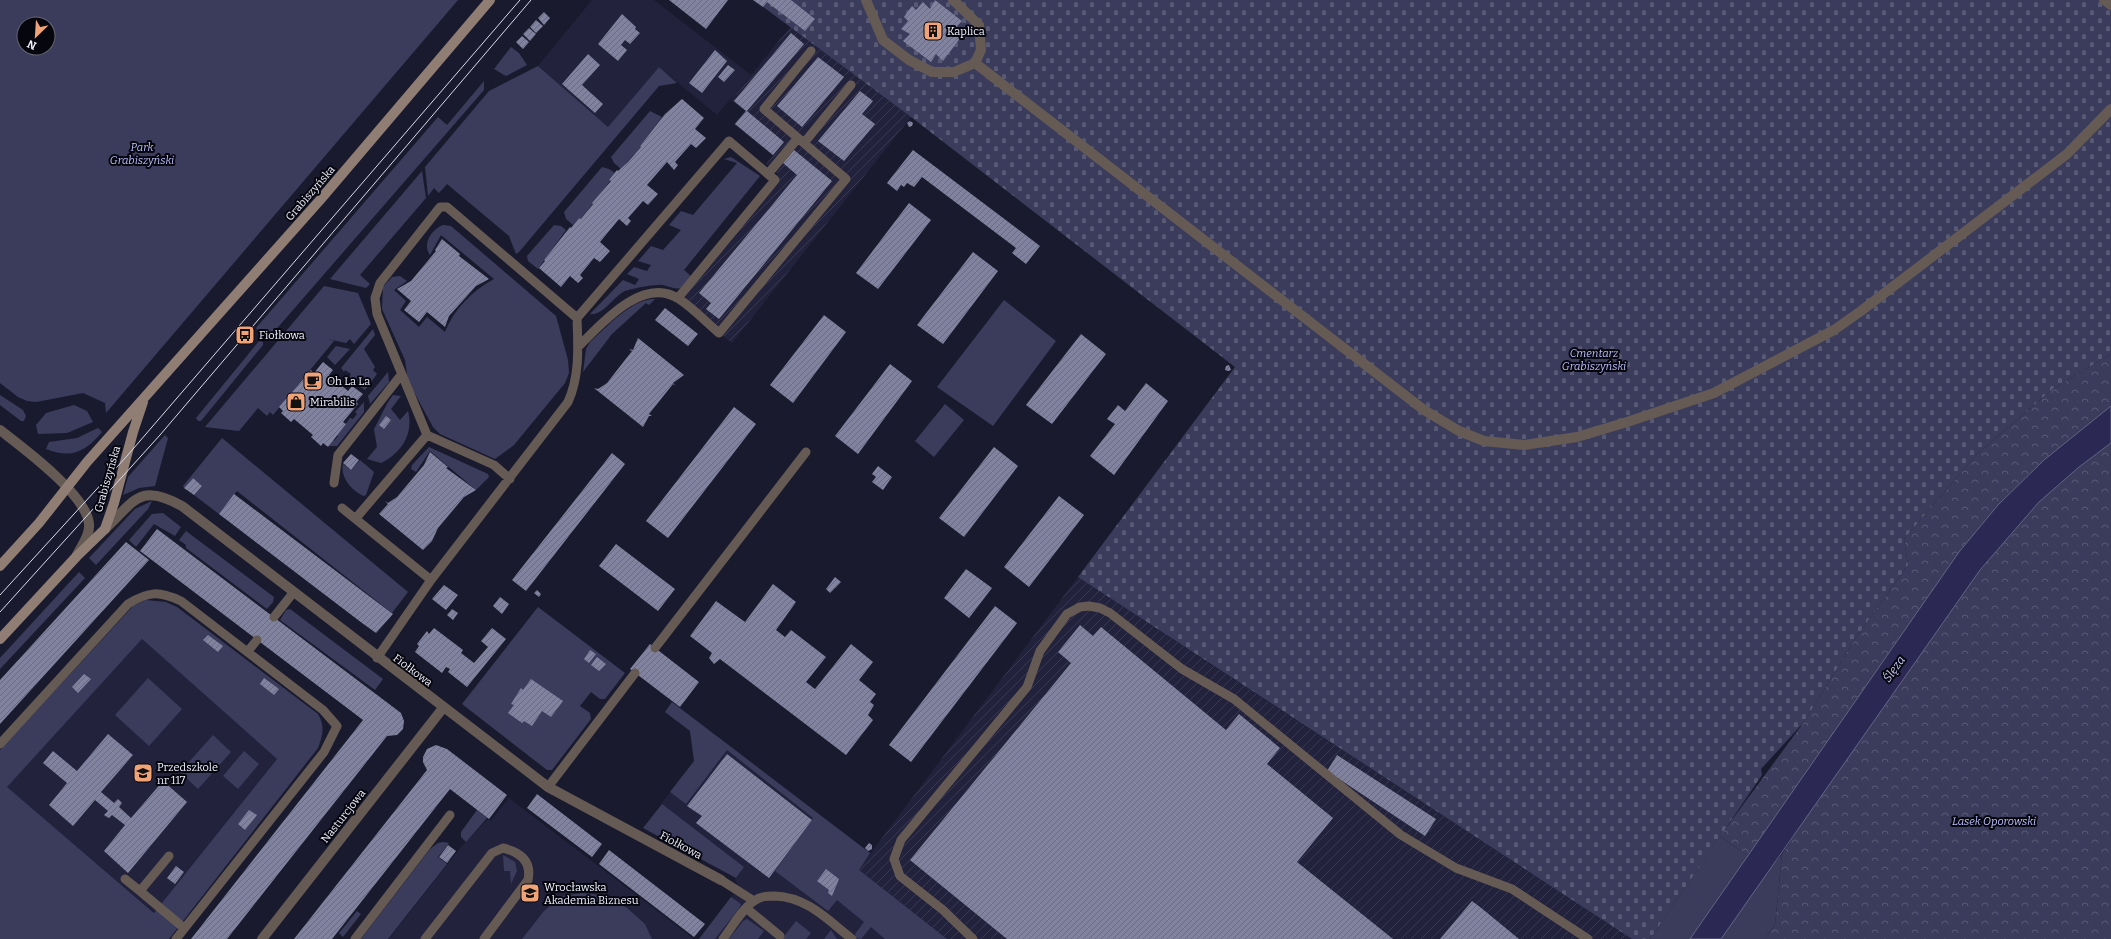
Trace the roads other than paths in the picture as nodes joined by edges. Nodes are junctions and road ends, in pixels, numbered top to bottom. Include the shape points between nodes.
1 (490, 0) edge
2 (866, 0) edge
3 (953, 0) edge
4 (2104, 0) edge
5 (2111, 5) edge
6 (811, 51) dead end
7 (974, 63) junction
8 (851, 85) dead end
9 (2111, 109) edge
10 (801, 141) junction
11 (768, 174) junction
12 (678, 298) junction
13 (577, 318) junction
14 (578, 347) junction
15 (401, 375) junction
16 (144, 398) junction
17 (0, 430) edge
18 (427, 435) junction
19 (806, 452) dead end
20 (510, 479) junction
21 (334, 483) dead end
22 (67, 487) junction
23 (342, 508) dead end
24 (356, 518) junction
25 (104, 530) junction
26 (76, 556) junction
27 (0, 566) edge
28 (431, 580) junction
29 (293, 593) junction
30 (274, 617) dead end
31 (0, 639) edge
32 (257, 640) dead end
33 (655, 648) dead end
34 (248, 651) junction
35 (377, 658) junction
36 (635, 673) dead end
37 (443, 708) junction
38 (0, 744) edge
39 (548, 787) junction
40 (450, 816) dead end
41 (169, 856) dead end
42 (125, 879) dead end
43 (721, 880) joint
44 (140, 891) junction
45 (754, 901) junction
46 (746, 908) junction
47 (184, 928) junction
48 (780, 936) dead end
49 (176, 939) edge
50 (262, 939) edge
51 (355, 939) edge
52 (425, 939) edge
53 (484, 939) edge
54 (723, 939) edge
55 (852, 939) edge
56 (973, 939) edge
57 (1588, 939) edge

1 - 16 main road, Grabiszyńska via 320,200
2 - 7 street via 883,40 909,60 932,72 954,72
3 - 7 street via 979,25 981,50
4 - 5 street
6 - 10 lane via 764,109
7 - 9 street via 1424,410 1459,431 1484,441 1524,445 1577,437 1714,393 1834,330 2068,154
8 - 10 lane
10 - 11 lane
10 - 12 lane via 846,179 719,333
11 - 12 lane via 775,180
11 - 13 lane via 729,141
12 - 14 lane via 655,292 640,296 618,310
13 - 14 lane
13 - 15 lane via 447,207 440,207 388,270 375,298 377,314
14 - 20 lane via 574,390 568,402
15 - 18 lane
15 - 21 lane via 338,455
16 - 22 main road, Grabiszyńska
16 - 25 main road, Grabiszyńska
17 - 22 street
18 - 20 lane via 494,465
18 - 24 lane
19 - 33 lane
20 - 28 lane
22 - 26 street, Grabiszyńska via 82,506 90,524 89,532
22 - 27 main road, Grabiszyńska
23 - 24 lane
24 - 28 lane
25 - 26 main road, Grabiszyńska
25 - 29 street, Fiołkowa via 130,504 144,495 158,495 182,506
26 - 31 main road, Grabiszyńska
28 - 35 lane
29 - 30 lane
29 - 35 street, Fiołkowa
32 - 34 lane
34 - 38 lane via 181,601 153,593 140,596 128,604
34 - 47 lane via 323,710 337,726 324,752
35 - 37 street, Fiołkowa
36 - 39 lane
37 - 39 street, Fiołkowa
37 - 50 street, Nasturcjowa
39 - 43 street, Fiołkowa
40 - 51 lane
41 - 44 lane
42 - 44 lane
43 - 45 lane
44 - 47 lane
45 - 46 lane
45 - 55 lane via 763,896 796,899 811,906
46 - 48 lane
46 - 54 lane
47 - 49 lane
52 - 53 lane via 492,853 503,848 520,854 529,867 528,880
56 - 57 lane via 943,910 900,876 894,859 896,850 901,840 1027,687 1040,651 1067,614 1080,607 1089,606 1110,613 1182,669 1234,698 1401,835 1456,868 1512,889

